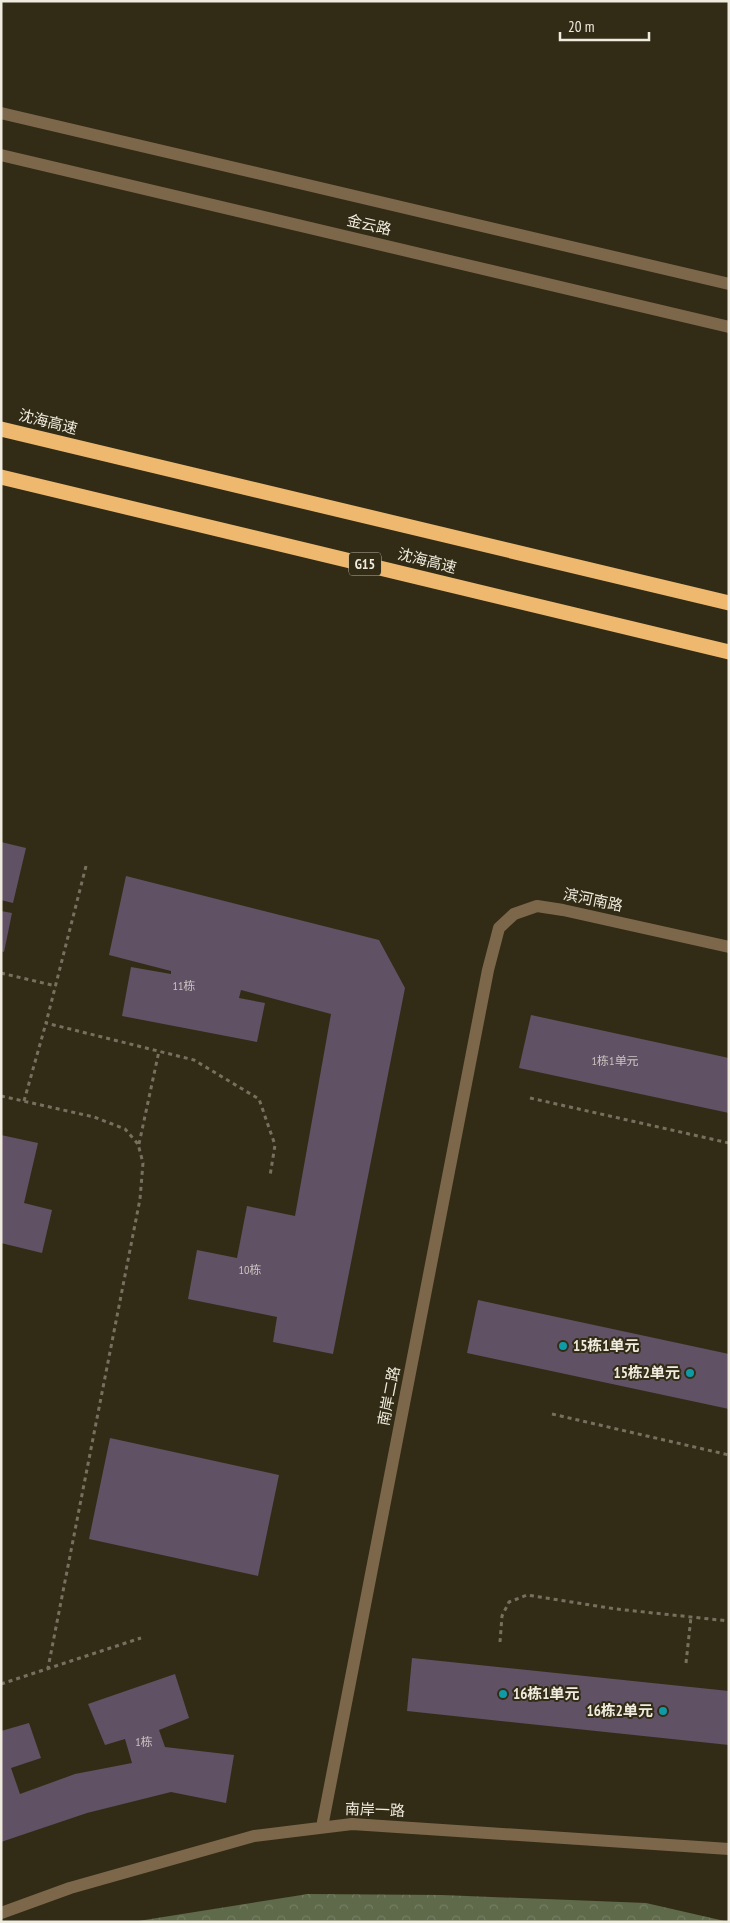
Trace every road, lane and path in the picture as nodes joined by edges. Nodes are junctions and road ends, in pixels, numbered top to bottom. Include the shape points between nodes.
1 (1, 113) edge
2 (1, 155) edge
3 (729, 284) edge
4 (729, 327) edge
5 (1, 429) edge
6 (1, 477) edge
7 (729, 604) edge
8 (729, 652) edge
9 (86, 866) dead end
10 (729, 947) edge
11 (488, 970) joint
12 (1, 973) edge
13 (56, 986) junction
14 (46, 1023) junction
15 (159, 1052) junction
16 (1, 1096) edge
17 (530, 1098) dead end
18 (24, 1101) junction
19 (729, 1143) edge
20 (138, 1144) junction
21 (270, 1176) dead end
22 (552, 1414) dead end
23 (729, 1455) edge
24 (691, 1617) junction
25 (729, 1621) edge
26 (141, 1638) dead end
27 (500, 1642) dead end
28 (686, 1663) dead end
29 (48, 1668) junction
30 (1, 1684) edge
31 (322, 1827) junction
32 (729, 1849) edge
33 (1, 1913) edge

1 - 3 street, 金云路
2 - 4 street, 金云路
5 - 7 highway, 沈海高速
6 - 8 highway, 沈海高速 / G15
9 - 13 path
10 - 11 street, 滨河南路 via 537,906 514,914 499,928
11 - 31 street, 南岸二路
12 - 13 path
13 - 14 path
14 - 15 path
14 - 18 path
15 - 20 path
15 - 21 path via 194,1060 259,1099 275,1145
16 - 18 path
17 - 19 path
18 - 20 path via 94,1117 125,1129
20 - 29 path via 143,1163 140,1200
22 - 23 path
24 - 25 path
24 - 27 path via 527,1595 509,1602 502,1616
24 - 28 path
26 - 29 path
29 - 30 path
31 - 32 street, 南岸一路 via 352,1824
31 - 33 street, 南岸一路 via 254,1836 70,1888

